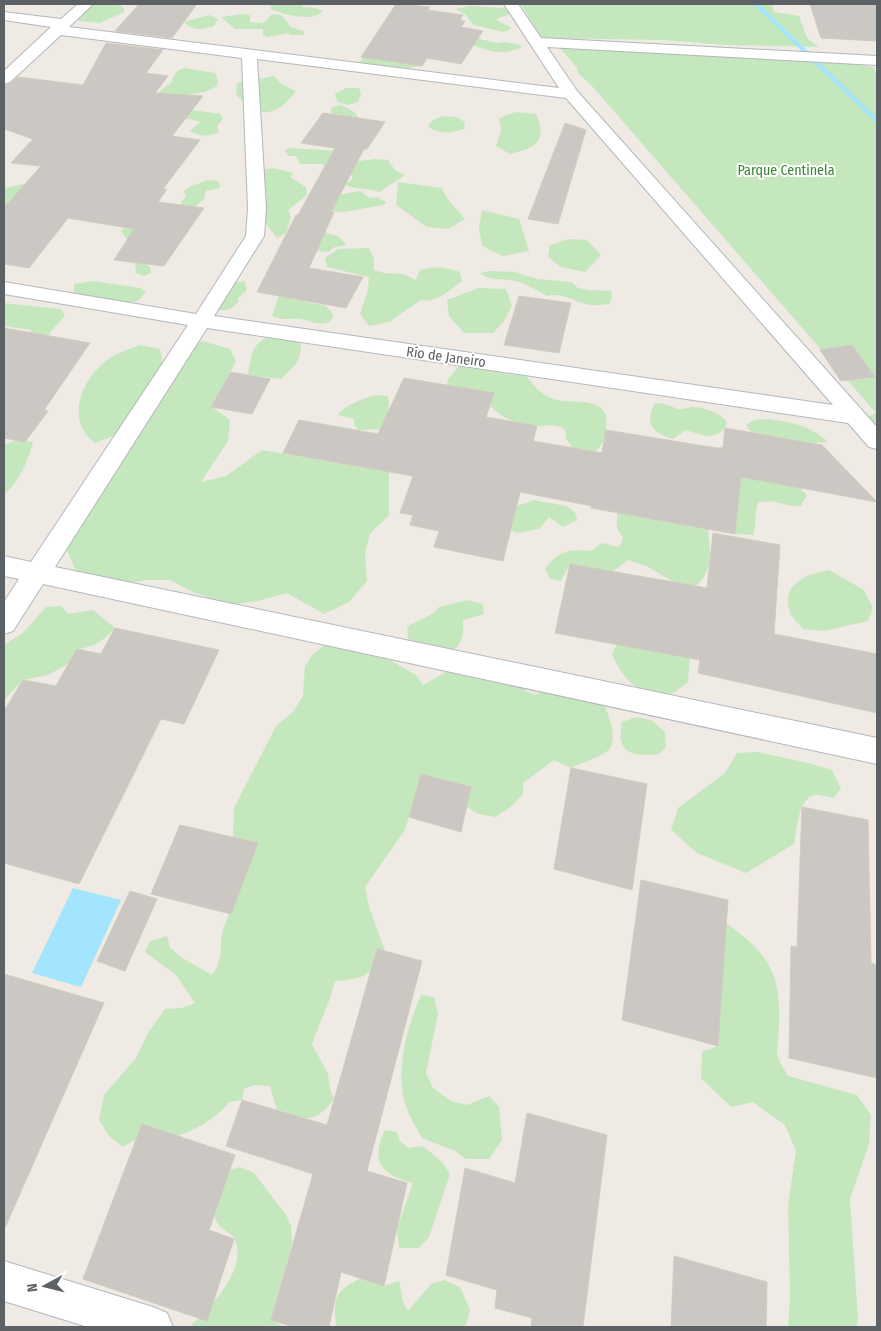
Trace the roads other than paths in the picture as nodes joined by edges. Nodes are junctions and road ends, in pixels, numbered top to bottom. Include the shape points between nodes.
1 (86, 4) edge
2 (510, 4) edge
3 (4, 16) edge
4 (55, 31) junction
5 (30, 36) dead end
6 (536, 42) junction
7 (249, 54) junction
8 (877, 60) edge
9 (4, 79) edge
10 (571, 94) junction
11 (4, 288) edge
12 (201, 321) junction
13 (855, 416) junction
14 (877, 441) edge
15 (4, 566) edge
16 (36, 573) junction
17 (4, 623) edge
18 (877, 751) edge
19 (4, 1281) edge
20 (154, 1327) edge

1 - 4 street
2 - 6 street
3 - 4 street
4 - 5 street
4 - 7 street
4 - 9 street
6 - 8 street
6 - 10 street
7 - 10 street
7 - 12 street via 257,208 255,236
10 - 13 street
11 - 12 street, Río de Janeiro
12 - 13 street, Río de Janeiro
12 - 16 street
13 - 14 street
15 - 16 street
16 - 17 street
16 - 18 street
19 - 20 street

